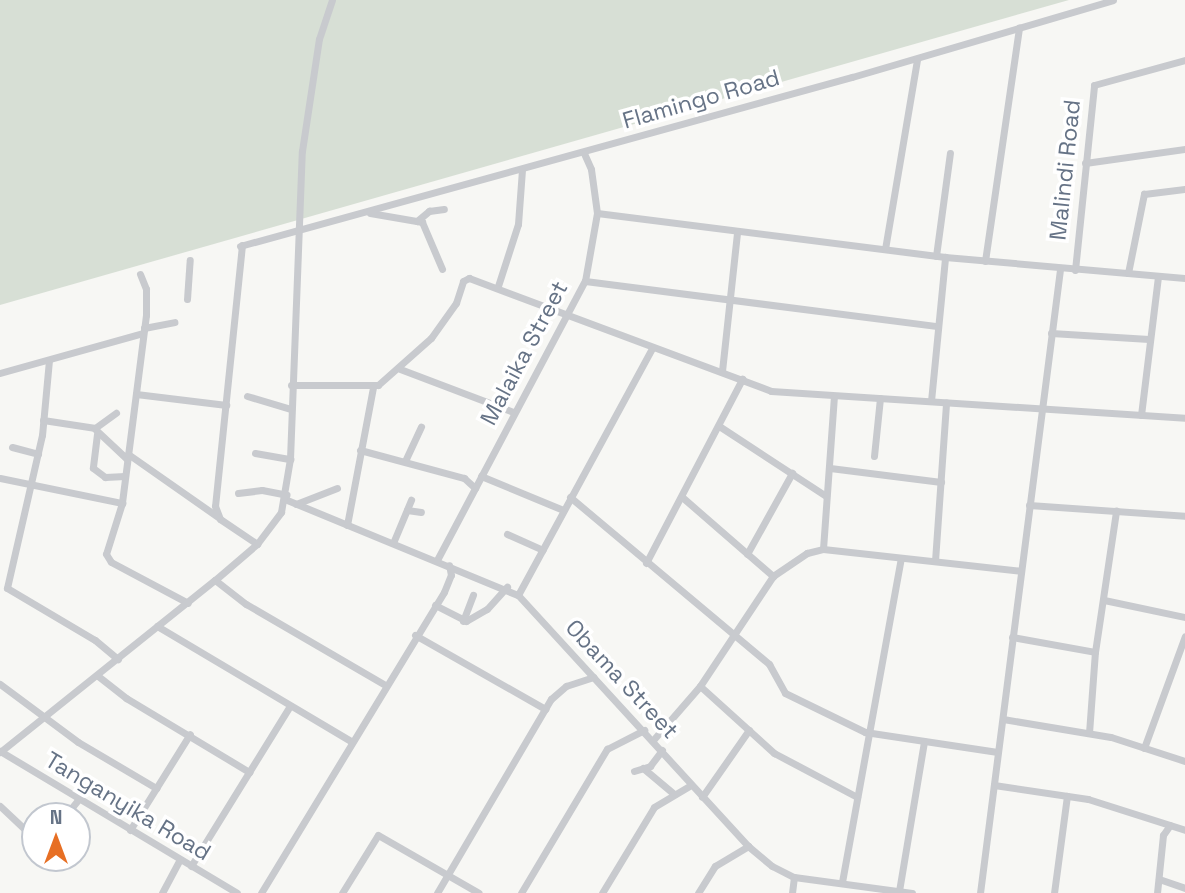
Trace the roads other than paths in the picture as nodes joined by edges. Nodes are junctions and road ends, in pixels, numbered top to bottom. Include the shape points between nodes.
1 (332, 0) edge
2 (1113, 0) edge
3 (1019, 27) junction
4 (917, 59) junction
5 (1185, 60) edge
6 (1185, 149) edge
7 (584, 153) junction
8 (950, 153) dead end
9 (1085, 163) junction
10 (522, 169) junction
11 (1185, 189) edge
12 (444, 209) dead end
13 (370, 213) junction
14 (597, 213) junction
15 (417, 221) junction
16 (298, 231) junction
17 (737, 232) junction
18 (885, 249) junction
19 (936, 256) junction
20 (945, 257) junction
21 (190, 260) dead end
22 (985, 261) junction
23 (442, 269) dead end
24 (1060, 270) junction
25 (1074, 270) junction
26 (1128, 273) junction
27 (140, 274) dead end
28 (1158, 276) junction
29 (1185, 278) edge
30 (585, 281) junction
31 (498, 286) junction
32 (187, 299) dead end
33 (729, 300) junction
34 (568, 314) junction
35 (174, 322) dead end
36 (937, 326) junction
37 (143, 331) junction
38 (1051, 333) junction
39 (1150, 339) junction
40 (652, 348) junction
41 (49, 359) junction
42 (400, 369) junction
43 (722, 371) junction
44 (0, 373) edge
45 (742, 379) junction
46 (291, 385) junction
47 (373, 387) junction
48 (136, 394) junction
49 (247, 396) dead end
50 (834, 397) junction
51 (880, 398) junction
52 (931, 401) junction
53 (946, 402) junction
54 (226, 405) junction
55 (1041, 408) junction
56 (291, 410) junction
57 (513, 412) junction
58 (116, 413) dead end
59 (1141, 415) junction
60 (1185, 418) edge
61 (43, 420) junction
62 (421, 426) dead end
63 (719, 426) junction
64 (96, 431) junction
65 (12, 447) dead end
66 (359, 450) junction
67 (255, 453) dead end
68 (38, 454) junction
69 (128, 456) junction
70 (874, 456) dead end
71 (290, 459) junction
72 (405, 461) junction
73 (830, 468) junction
74 (792, 473) junction
75 (125, 477) junction
76 (0, 478) edge
77 (480, 478) junction
78 (941, 482) junction
79 (472, 484) junction
80 (32, 485) junction
81 (337, 488) dead end
82 (238, 493) dead end
83 (827, 496) junction
84 (287, 497) junction
85 (570, 497) junction
86 (682, 497) junction
87 (411, 500) dead end
88 (122, 503) junction
89 (296, 504) junction
90 (1029, 505) junction
91 (407, 510) junction
92 (563, 510) junction
93 (1116, 511) junction
94 (421, 512) dead end
95 (1185, 516) edge
96 (218, 517) junction
97 (347, 525) junction
98 (506, 534) dead end
99 (393, 542) junction
100 (257, 544) junction
101 (823, 549) junction
102 (543, 550) junction
103 (747, 554) junction
104 (901, 558) junction
105 (437, 560) junction
106 (935, 561) junction
107 (646, 563) junction
108 (449, 565) junction
109 (460, 569) junction
110 (1021, 571) junction
111 (451, 575) junction
112 (773, 576) junction
113 (215, 580) junction
114 (507, 587) junction
115 (473, 595) dead end
116 (518, 596) junction
117 (1104, 600) junction
118 (188, 603) junction
119 (435, 605) junction
120 (1185, 617) edge
121 (463, 621) junction
122 (157, 626) junction
123 (415, 635) junction
124 (1185, 636) edge
125 (733, 637) junction
126 (1012, 637) junction
127 (1095, 652) junction
128 (1182, 652) edge
129 (118, 659) junction
130 (98, 676) junction
131 (594, 677) junction
132 (0, 684) edge
133 (385, 685) junction
134 (700, 686) junction
135 (290, 706) junction
136 (545, 709) junction
137 (45, 717) junction
138 (1003, 719) junction
139 (644, 730) junction
140 (749, 730) junction
141 (869, 733) junction
142 (1089, 733) junction
143 (190, 734) junction
144 (654, 739) junction
145 (351, 741) junction
146 (924, 741) junction
147 (1144, 748) junction
148 (662, 750) junction
149 (0, 752) edge
150 (998, 752) junction
151 (1185, 761) edge
152 (248, 772) junction
153 (691, 785) junction
154 (994, 785) junction
155 (156, 789) junction
156 (674, 793) junction
157 (1067, 796) junction
158 (702, 797) junction
159 (857, 797) junction
160 (79, 799) junction
161 (77, 802) edge
162 (0, 806) edge
163 (1170, 825) junction
164 (21, 826) edge
165 (130, 830) junction
166 (1185, 830) edge
167 (748, 846) junction
168 (180, 859) junction
169 (191, 866) junction
170 (448, 874) junction
171 (794, 877) junction
172 (1159, 879) junction
173 (842, 882) junction
174 (1185, 888) edge
175 (899, 891) junction
176 (162, 893) edge
177 (237, 893) edge
178 (261, 893) edge
179 (342, 893) edge
180 (436, 893) edge
181 (479, 893) edge
182 (521, 893) edge
183 (603, 893) edge
184 (698, 893) edge
185 (792, 893) edge
186 (912, 893) edge
187 (980, 893) edge
188 (1054, 893) edge
189 (1157, 893) edge

1 - 16 street via 313,74
2 - 3 street, Flamingo Road
3 - 4 street, Flamingo Road
3 - 22 street
4 - 7 street, Flamingo Road
4 - 18 street
5 - 9 street, Malindi Road via 1094,85
6 - 9 street
7 - 10 street, Flamingo Road
7 - 14 street, Malaika Street
8 - 19 street
9 - 25 street, Malindi Road
10 - 13 street, Flamingo Road
10 - 31 street via 518,223
11 - 26 street via 1149,191 1142,197
12 - 15 street via 429,211
13 - 15 street
13 - 16 street, Flamingo Road
14 - 17 street
14 - 30 street, Malaika Street
15 - 23 street via 426,225
16 - 46 street
16 - 54 street, Flamingo Road via 241,246
17 - 18 street
17 - 33 street
18 - 19 street
19 - 20 street
20 - 22 street
20 - 36 street
21 - 32 street
22 - 24 street
24 - 25 street
24 - 38 street
25 - 26 street
26 - 28 street
27 - 37 street via 146,296
28 - 29 street
28 - 39 street
30 - 33 street
30 - 34 street, Malaika Street
31 - 34 street
31 - 42 street via 469,278 463,281 446,318
33 - 36 street
33 - 43 street
34 - 40 street
34 - 57 street, Malaika Street
35 - 37 street via 155,322
36 - 52 street
37 - 41 street
37 - 48 street
38 - 39 street
38 - 55 street
39 - 59 street
40 - 43 street
40 - 85 street
41 - 44 street
41 - 61 street
42 - 47 street
42 - 57 street
43 - 45 street
45 - 50 street via 771,391
45 - 63 street
46 - 47 street
46 - 56 street
47 - 66 street
48 - 54 street
48 - 69 street
49 - 56 street
50 - 51 street
50 - 73 street
51 - 52 street
51 - 70 street
52 - 53 street
53 - 55 street
53 - 78 street
54 - 96 street via 215,506
55 - 59 street
55 - 90 street
56 - 71 street
57 - 77 street, Malaika Street
58 - 64 street
59 - 60 street
61 - 64 street
61 - 68 street
62 - 72 street
63 - 74 street
63 - 86 street
64 - 69 street
64 - 75 street via 93,468 105,477
65 - 68 street
66 - 72 street
66 - 97 street
67 - 71 street
68 - 80 street
69 - 75 street
69 - 96 street
71 - 84 street
72 - 79 street
73 - 78 street
73 - 83 street
74 - 83 street
74 - 103 street
75 - 88 street
76 - 80 street
77 - 79 street, Malaika Street
77 - 92 street
78 - 106 street
79 - 105 street, Malaika Street
80 - 88 street
80 - 129 street via 8,588
81 - 89 street
82 - 84 street, Obama Street via 262,490
83 - 101 street
84 - 89 street, Obama Street
84 - 100 street
85 - 92 street
85 - 107 street
86 - 103 street
86 - 107 street
87 - 91 street
88 - 118 street via 107,559
89 - 97 street, Obama Street
90 - 93 street
90 - 110 street
91 - 94 street
91 - 99 street
92 - 102 street
93 - 95 street
93 - 117 street
96 - 100 street
97 - 99 street, Obama Street
98 - 102 street
99 - 105 street, Obama Street
100 - 113 street
101 - 104 street
101 - 112 street via 796,558
102 - 116 street
103 - 112 street
104 - 106 street
104 - 141 street
105 - 108 street, Obama Street
106 - 110 street
107 - 125 street
108 - 109 street, Obama Street
108 - 111 street
109 - 111 street
109 - 114 street, Obama Street
110 - 126 street
111 - 119 street
112 - 125 street
113 - 118 street
113 - 133 street via 246,604
114 - 116 street, Obama Street
114 - 121 street via 487,609
115 - 121 street
116 - 131 street, Obama Street
117 - 120 street
117 - 127 street
118 - 122 street
119 - 121 street
119 - 123 street
122 - 129 street
122 - 135 street
123 - 133 street
123 - 136 street
124 - 128 street
125 - 134 street
125 - 141 street via 769,664 785,693
126 - 127 street
126 - 138 street
127 - 142 street
128 - 147 street
129 - 130 street
130 - 137 street
130 - 143 street via 126,698
131 - 136 street via 557,692
131 - 139 street, Obama Street
132 - 137 street
133 - 145 street
134 - 140 street
134 - 144 street
135 - 145 street
135 - 152 street
136 - 170 street
137 - 149 street
137 - 155 street
138 - 142 street
138 - 150 street
139 - 144 street, Obama Street
139 - 182 street via 607,749
140 - 158 street
140 - 159 street via 774,752
141 - 146 street
141 - 159 street
142 - 147 street
143 - 152 street
143 - 155 street
144 - 148 street, Obama Street
145 - 178 street
146 - 150 street
146 - 175 street
147 - 151 street
148 - 153 street, Obama Street
148 - 156 street via 639,770
149 - 160 street, Tanganyika Road
150 - 154 street
152 - 169 street
153 - 156 street
153 - 158 street, Obama Street
154 - 157 street
154 - 187 street
155 - 165 street
156 - 183 street via 654,807
157 - 163 street
157 - 188 street
158 - 167 street, Obama Street
159 - 173 street
160 - 161 street
160 - 165 street, Tanganyika Road
162 - 164 street
163 - 166 street
163 - 172 street via 1163,835
165 - 168 street, Tanganyika Road
167 - 171 street, Obama Street
167 - 184 street via 715,866
168 - 169 street, Tanganyika Road
168 - 176 street
169 - 177 street, Tanganyika Road
170 - 179 street via 378,835
170 - 180 street
170 - 181 street
171 - 173 street, Obama Street
171 - 185 street
172 - 174 street
172 - 189 street
173 - 175 street, Obama Street
175 - 186 street, Obama Street

